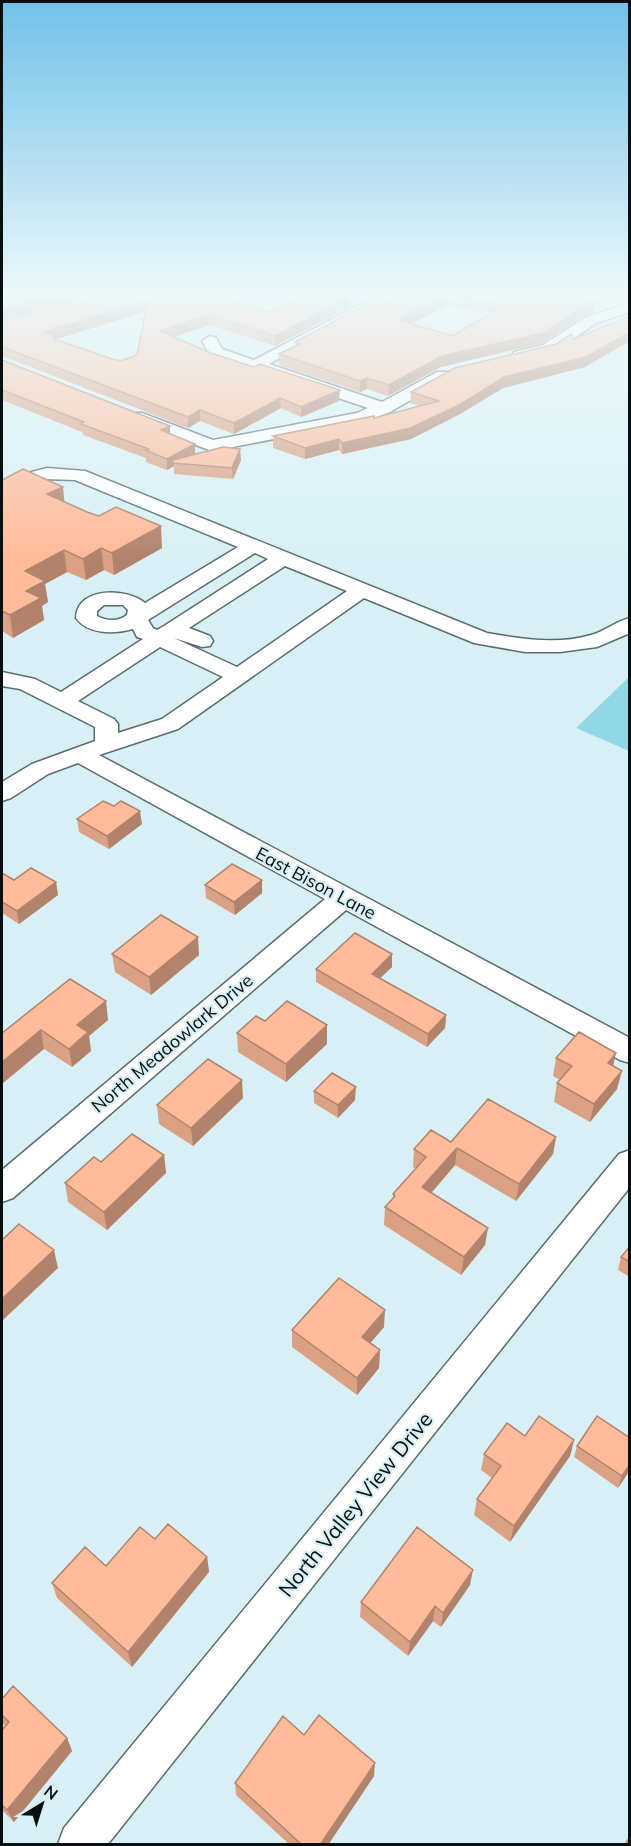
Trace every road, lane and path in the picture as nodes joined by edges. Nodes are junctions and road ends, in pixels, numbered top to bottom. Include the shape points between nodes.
1 (307, 383) edge
2 (428, 383) edge
3 (384, 408) junction
4 (124, 412) edge
5 (2, 491) edge
6 (253, 546) junction
7 (284, 558) junction
8 (362, 590) junction
9 (630, 624) edge
10 (166, 634) junction
11 (248, 670) junction
12 (2, 679) edge
13 (62, 702) junction
14 (107, 745) junction
15 (79, 754) junction
16 (2, 793) edge
17 (343, 898) junction
18 (630, 1052) edge
19 (630, 1163) edge
20 (2, 1189) edge
21 (80, 1845) edge

1 - 3 street
2 - 3 street
3 - 4 street via 361,417 212,446
5 - 6 street via 42,472 79,475
6 - 7 street
6 - 10 street via 136,618
7 - 8 street
7 - 10 street
8 - 9 street via 482,638 525,646 597,641
8 - 11 street
10 - 11 street
10 - 13 street
11 - 14 street via 170,724
12 - 13 street via 27,684
13 - 14 street via 106,723
14 - 15 street
15 - 16 street via 40,769
15 - 17 street, East Bison Lane
17 - 18 street, East Bison Lane
17 - 20 street, North Meadowlark Drive
19 - 21 street, North Valley View Drive

